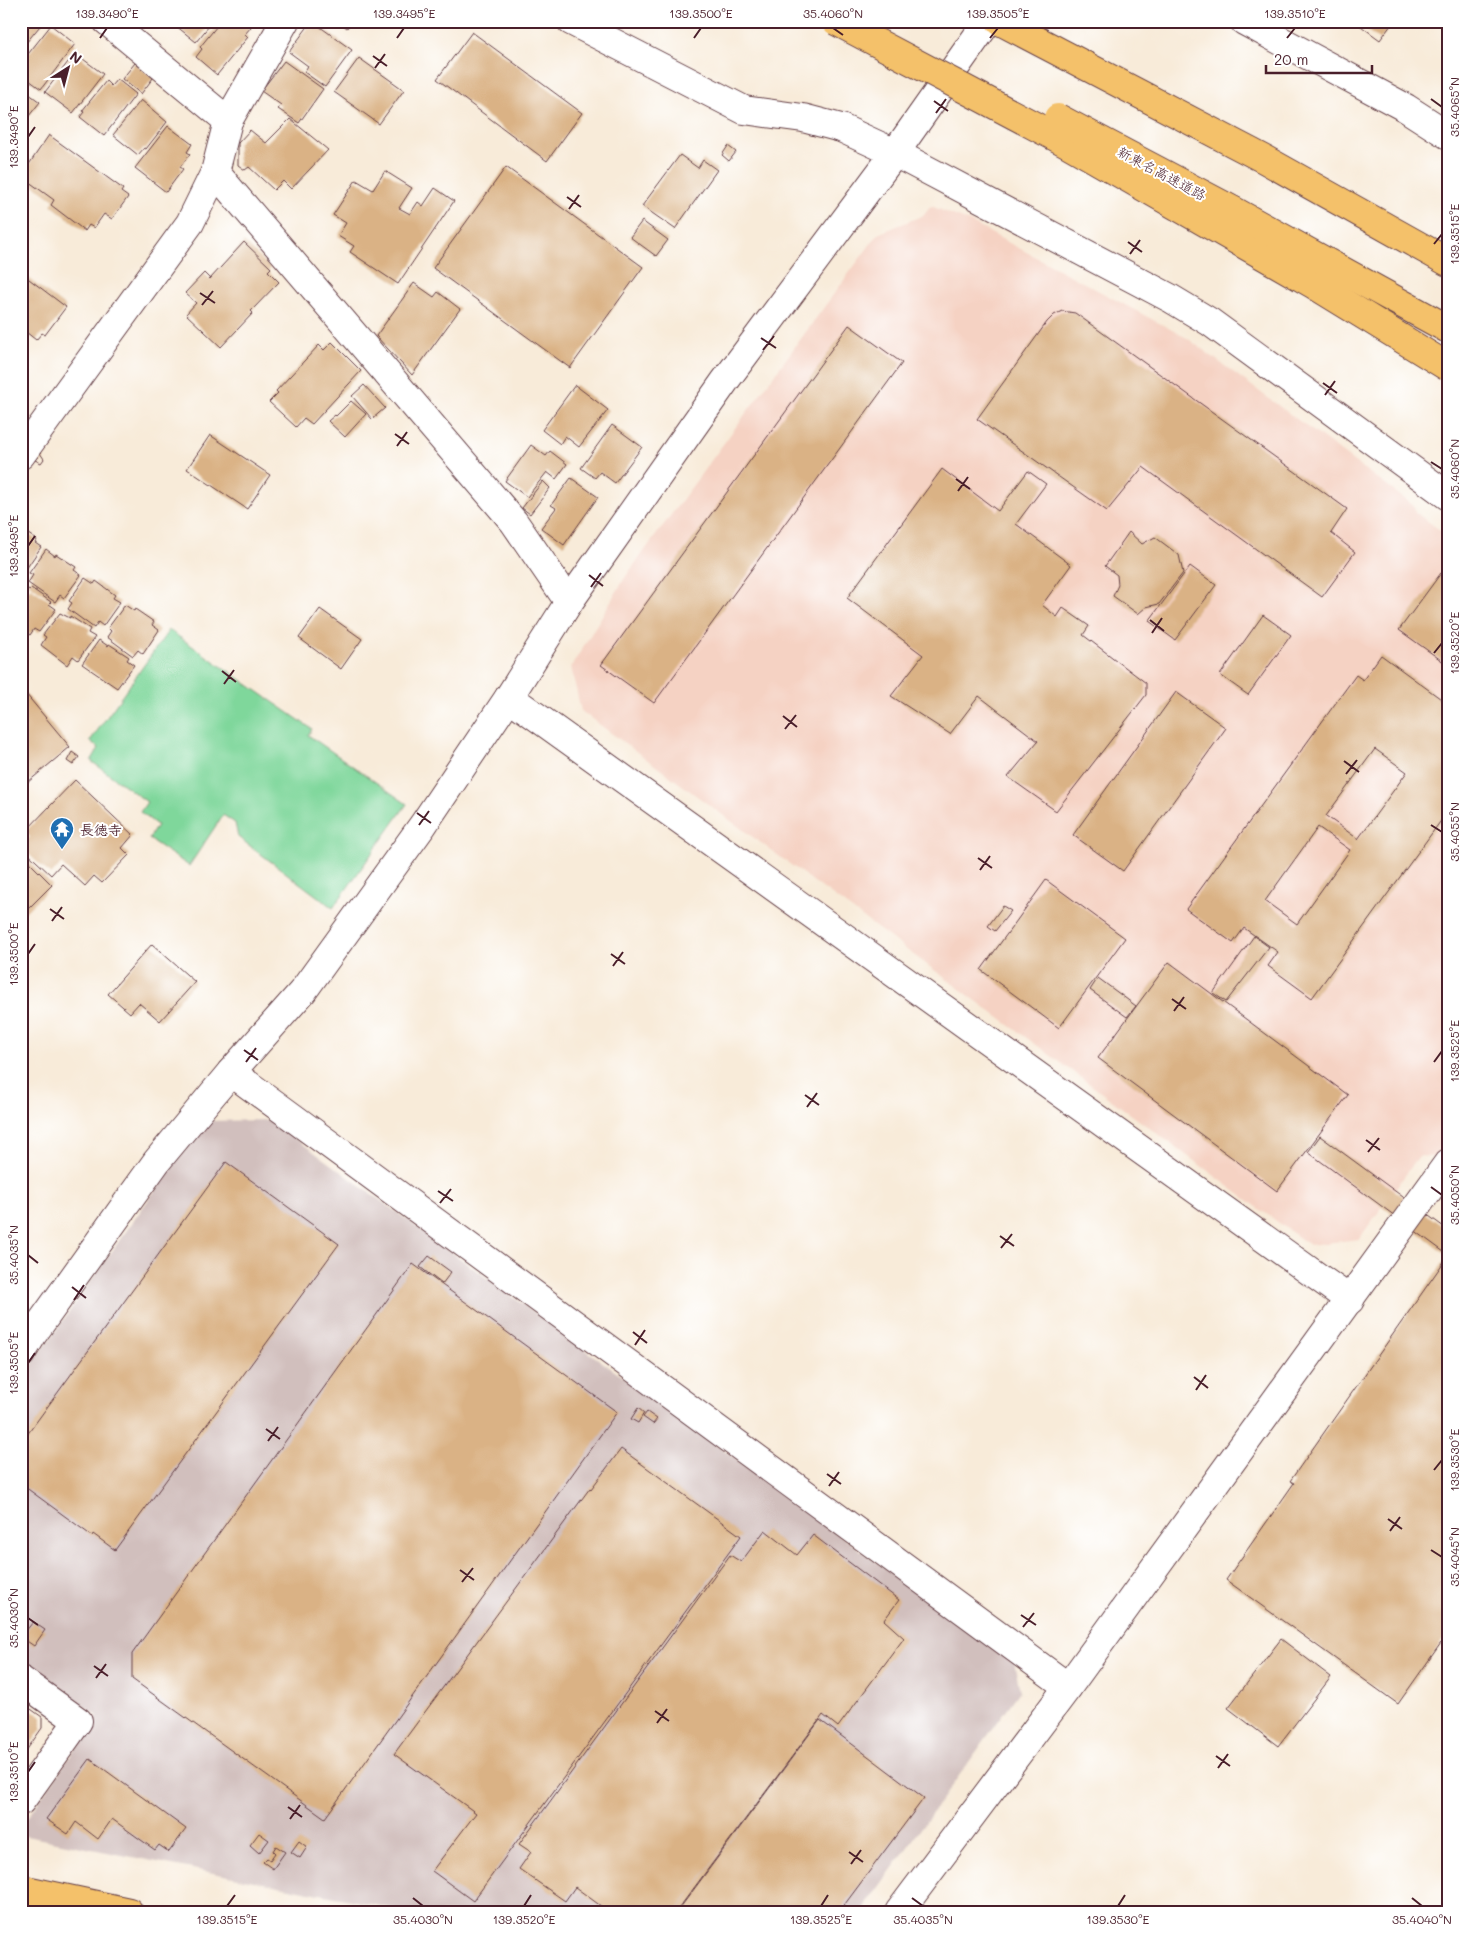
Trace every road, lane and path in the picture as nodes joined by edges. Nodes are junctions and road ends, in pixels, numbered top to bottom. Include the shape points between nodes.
1 (107, 21) edge
2 (284, 21) edge
3 (571, 21) edge
4 (836, 21) edge
5 (873, 21) edge
6 (988, 21) edge
7 (1000, 21) edge
8 (1244, 21) edge
9 (228, 121) junction
10 (1448, 135) edge
11 (895, 153) junction
12 (1264, 158) junction
13 (215, 172) junction
14 (1448, 246) edge
15 (1448, 262) edge
16 (1448, 329) edge
17 (1448, 367) edge
18 (21, 455) edge
19 (1448, 496) edge
20 (570, 602) junction
21 (509, 696) junction
22 (231, 1072) junction
23 (1448, 1163) edge
24 (1350, 1300) junction
25 (21, 1354) edge
26 (21, 1680) edge
27 (1068, 1687) junction
28 (21, 1801) edge
29 (21, 1889) edge
30 (129, 1912) edge
31 (899, 1912) edge

1 - 9 street
2 - 9 street
3 - 11 street via 744,110 803,118 841,128
4 - 17 main road, bridge via 1067,143 1313,284
5 - 16 main road, 新東名高速道路, bridge via 1225,206
6 - 11 street
7 - 12 main road
8 - 10 street via 1406,108
9 - 13 street
11 - 19 street via 1210,322
11 - 20 street via 725,382
12 - 14 main road
12 - 15 main road
13 - 18 street via 190,223
13 - 20 street via 514,522
20 - 21 street
21 - 22 street via 423,825 303,992
21 - 24 street
22 - 25 street via 157,1161
22 - 27 street
23 - 24 street
24 - 27 street
26 - 28 street via 78,1721
27 - 31 street
29 - 30 main road

